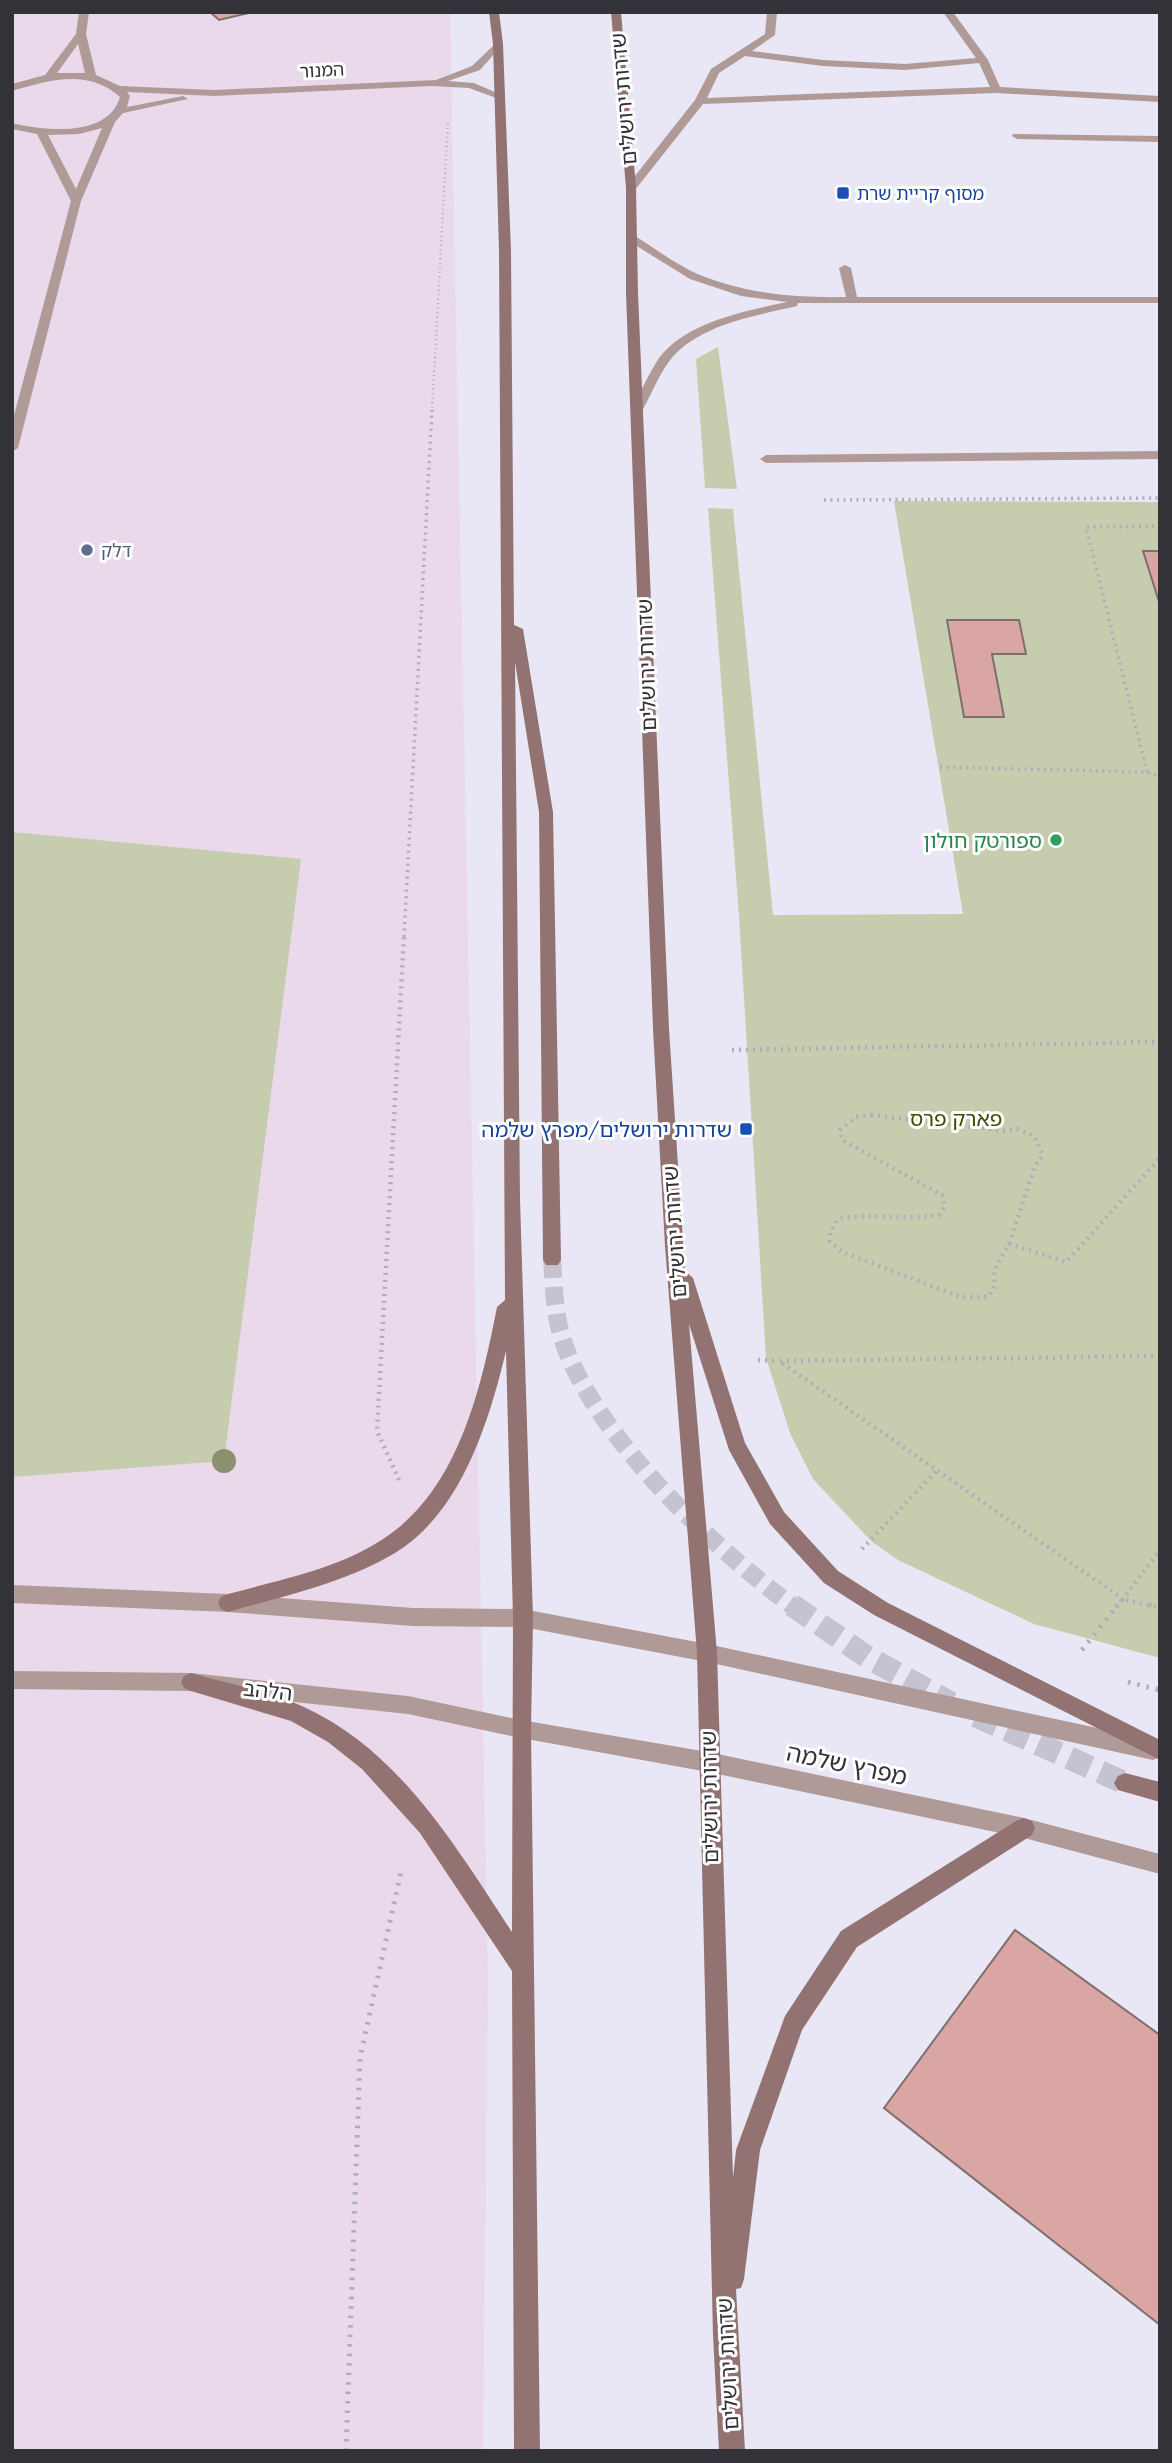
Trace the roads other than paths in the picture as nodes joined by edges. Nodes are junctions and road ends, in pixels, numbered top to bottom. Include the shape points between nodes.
1 (84, 12) edge
2 (494, 12) edge
3 (616, 12) edge
4 (772, 12) edge
5 (948, 12) edge
6 (81, 34) junction
7 (498, 44) junction
8 (745, 53) junction
9 (983, 60) junction
10 (49, 77) junction
11 (91, 78) junction
12 (431, 83) junction
13 (12, 88) edge
14 (119, 89) junction
15 (996, 90) junction
16 (214, 93) junction
17 (499, 96) junction
18 (1160, 99) edge
19 (700, 101) junction
20 (116, 115) junction
21 (12, 126) edge
22 (42, 133) junction
23 (1017, 136) dead end
24 (1160, 139) edge
25 (631, 188) junction
26 (76, 201) junction
27 (631, 238) junction
28 (845, 268) dead end
29 (852, 300) junction
30 (1160, 300) edge
31 (810, 301) junction
32 (636, 411) junction
33 (12, 448) edge
34 (1160, 455) edge
35 (766, 459) dead end
36 (507, 576) junction
37 (511, 1199) junction
38 (674, 1246) junction
39 (552, 1260) tunnel mouth
40 (12, 1594) edge
41 (228, 1603) junction
42 (523, 1618) junction
43 (707, 1653) junction
44 (12, 1680) edge
45 (191, 1682) junction
46 (521, 1729) junction
47 (1160, 1751) edge
48 (708, 1762) junction
49 (1125, 1783) tunnel mouth
50 (1160, 1792) edge
51 (1024, 1828) junction
52 (1160, 1864) edge
53 (524, 1970) junction
54 (725, 2334) junction
55 (527, 2451) edge
56 (732, 2451) edge

1 - 6 street
2 - 7 main road
3 - 25 main road, שדרות ירושלים
4 - 8 street via 770,34
5 - 9 street
6 - 10 street
6 - 11 street
7 - 12 street, המנור via 476,68
7 - 17 main road
8 - 9 street via 905,67
8 - 19 street via 715,72
9 - 15 street
10 - 11 street
10 - 13 street
11 - 14 street, המנור
12 - 16 street, המנור
12 - 17 street, המנור via 470,85
14 - 16 street, המנור
14 - 20 street via 125,96
15 - 18 street
15 - 19 street
16 - 20 street, המנור
17 - 36 main road
19 - 25 street
20 - 22 street, המנור via 80,130
20 - 26 street
21 - 22 street, המנור
22 - 26 street
23 - 24 street
25 - 27 main road, שדרות ירושלים
26 - 33 street
27 - 31 street via 706,281 741,293
27 - 32 main road, שדרות ירושלים
28 - 29 street
29 - 30 street
29 - 31 street
31 - 32 street via 755,311 704,331 667,356
32 - 38 main road, שדרות ירושלים
34 - 35 street
36 - 37 main road
36 - 39 main road via 547,811
37 - 41 main road via 513,1264 500,1346 478,1422 419,1523 390,1545 326,1575
37 - 42 main road
38 - 43 main road, שדרות ירושלים
38 - 47 main road via 736,1444 777,1518 831,1577 881,1609
40 - 41 street
41 - 42 street via 413,1617
42 - 43 street
42 - 46 main road
43 - 47 street
43 - 48 main road, שדרות ירושלים
44 - 45 street, הלהב
45 - 46 street, הלהב via 408,1705
45 - 53 main road via 298,1714 354,1747 415,1809
46 - 48 street, מפרץ שלמה
46 - 53 main road
48 - 51 street, מפרץ שלמה
48 - 54 main road, שדרות ירושלים
49 - 50 main road
51 - 52 street, מפרץ שלמה
51 - 54 main road via 849,1939 793,2024 748,2150
53 - 55 main road
54 - 56 main road, שדרות ירושלים

